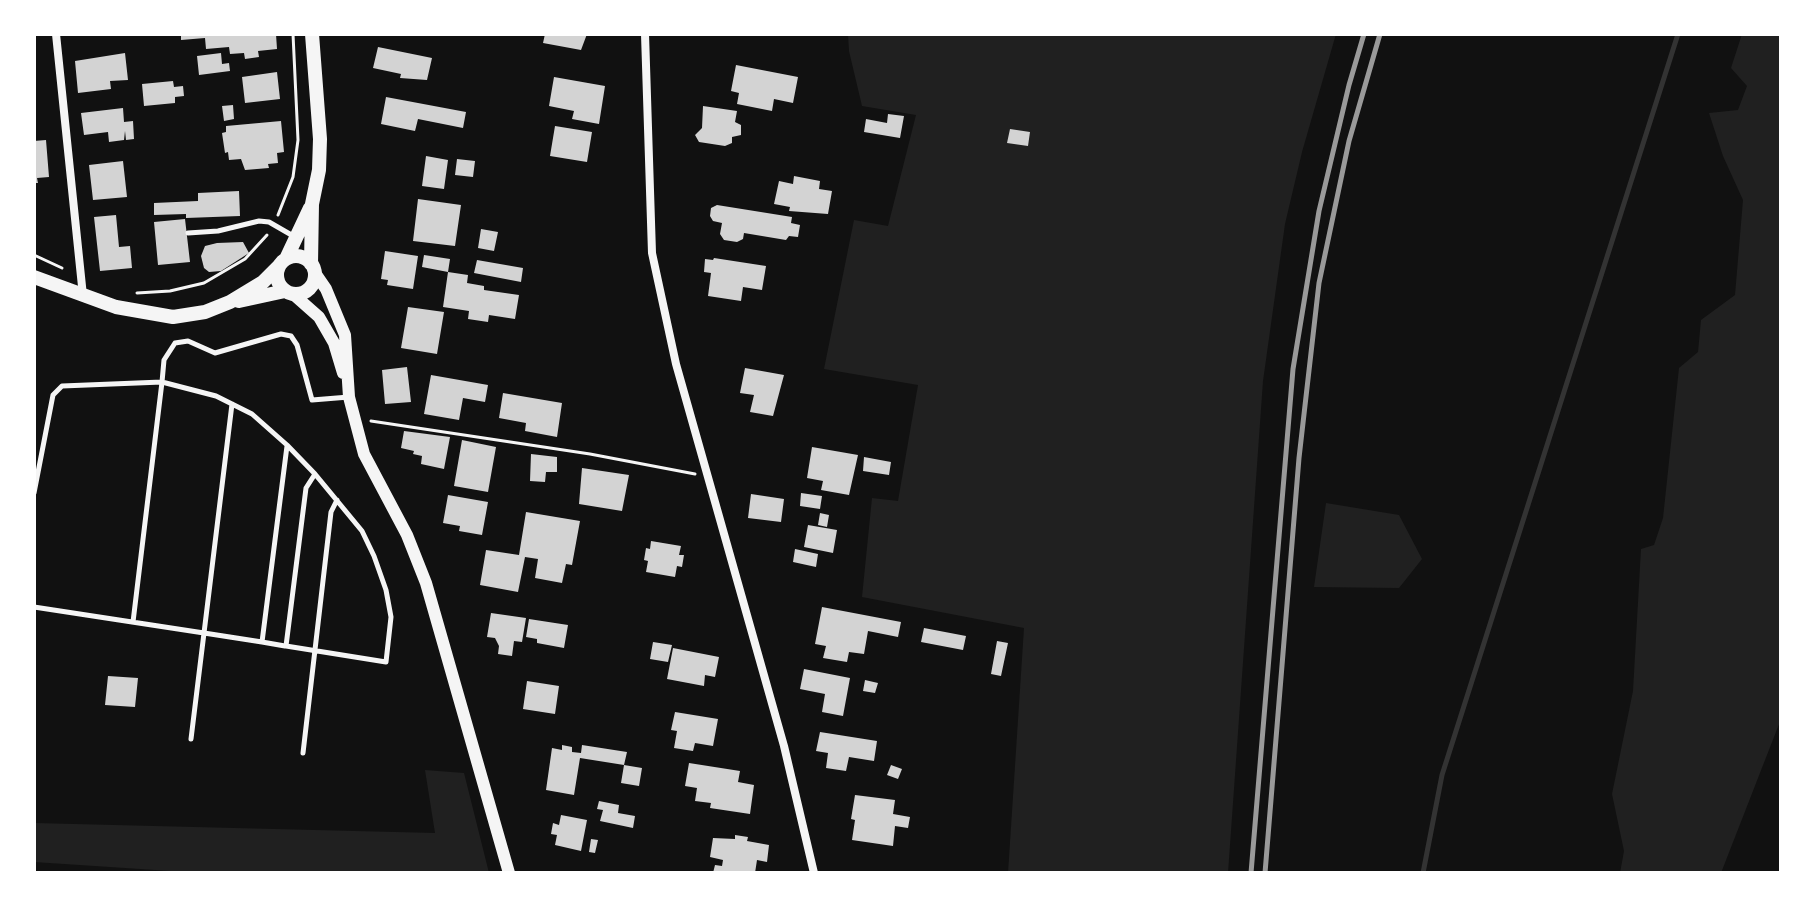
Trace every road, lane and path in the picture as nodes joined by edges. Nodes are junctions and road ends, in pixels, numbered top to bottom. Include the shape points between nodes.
1 (56, 34) edge
2 (293, 34) edge
3 (312, 34) edge
4 (645, 34) edge
5 (312, 204) junction
6 (273, 225) junction
7 (188, 233) dead end
8 (296, 237) junction
9 (34, 255) edge
10 (282, 262) junction
11 (313, 269) junction
12 (34, 277) edge
13 (81, 277) junction
14 (128, 292) dead end
15 (289, 293) junction
16 (83, 296) junction
17 (230, 302) junction
18 (162, 382) junction
19 (348, 392) junction
20 (232, 404) junction
21 (371, 421) dead end
22 (287, 445) junction
23 (708, 473) junction
24 (315, 474) junction
25 (34, 493) edge
26 (337, 500) junction
27 (34, 607) edge
28 (133, 622) junction
29 (204, 633) junction
30 (262, 642) junction
31 (286, 646) junction
32 (315, 652) junction
33 (191, 739) dead end
34 (303, 753) dead end
35 (509, 873) edge
36 (814, 873) edge

1 - 13 street
2 - 6 path via 297,162
3 - 5 main road via 320,139
4 - 23 street via 652,253 676,364
5 - 8 main road
5 - 11 main road
6 - 7 lane via 259,221
6 - 8 lane
6 - 14 path via 245,259 204,283 155,293
8 - 10 main road
9 - 13 path
10 - 11 main road via 304,258
10 - 15 main road via 276,275
10 - 17 main road via 263,282
11 - 15 main road via 309,289
11 - 19 street via 345,335
12 - 16 main road
13 - 16 street
15 - 17 main road
15 - 19 street via 319,317 334,343
16 - 17 main road via 173,317
18 - 19 lane via 164,360 175,343 188,341 215,353 281,334 291,336 297,345 312,400
18 - 20 lane
18 - 25 lane via 62,386 53,395
18 - 28 lane
19 - 35 street via 364,454 418,560
20 - 22 lane
20 - 29 lane
21 - 23 path
22 - 24 lane
22 - 30 lane
23 - 36 street
24 - 26 lane
24 - 31 lane via 306,488
26 - 32 lane via 331,512
26 - 32 lane via 362,531 386,590 391,617 386,662
27 - 28 lane
28 - 29 lane
29 - 30 lane
29 - 33 lane
30 - 31 lane
31 - 32 lane
32 - 34 lane

